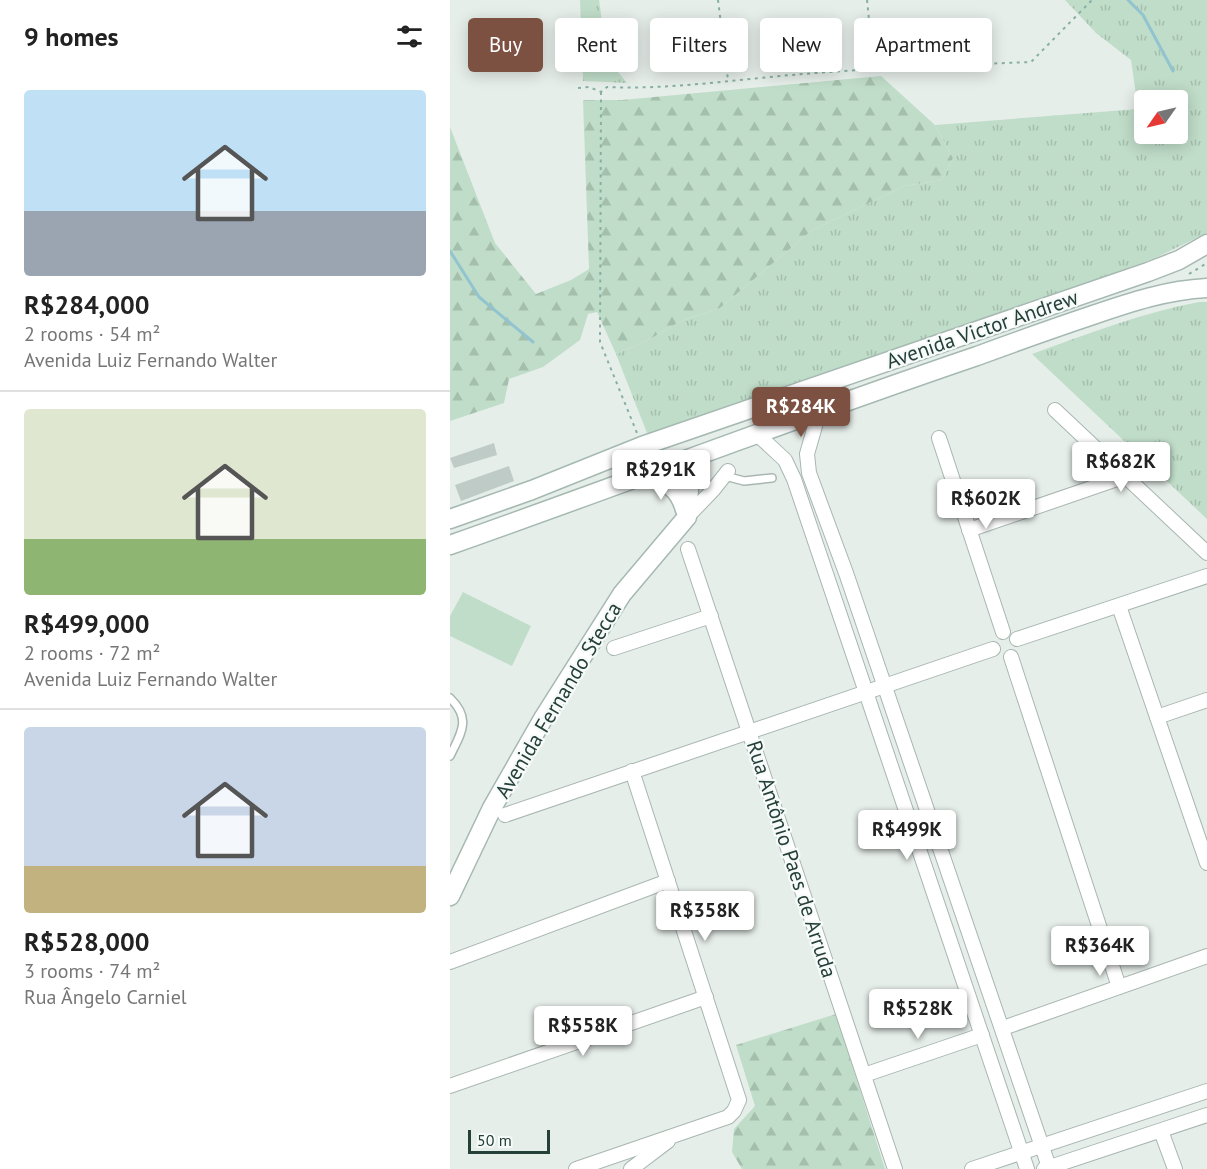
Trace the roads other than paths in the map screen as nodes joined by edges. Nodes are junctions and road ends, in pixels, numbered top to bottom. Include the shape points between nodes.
1 (1207, 244) edge
2 (1207, 288) edge
3 (1055, 410) dead end
4 (819, 412) junction
5 (758, 435) junction
6 (939, 438) dead end
7 (698, 456) junction
8 (727, 474) joint
9 (647, 475) junction
10 (1126, 476) junction
11 (772, 478) dead end
12 (687, 517) junction
13 (450, 519) edge
14 (969, 530) junction
15 (450, 545) edge
16 (688, 549) dead end
17 (1207, 553) edge
18 (822, 560) junction
19 (846, 573) junction
20 (1207, 576) edge
21 (1119, 606) junction
22 (711, 616) junction
23 (1003, 632) junction
24 (1017, 639) junction
25 (614, 648) dead end
26 (993, 649) junction
27 (1011, 657) junction
28 (885, 686) junction
29 (866, 692) junction
30 (450, 698) edge
31 (1207, 700) edge
32 (1157, 717) junction
33 (749, 732) junction
34 (450, 756) edge
35 (632, 771) junction
36 (505, 815) dead end
37 (1202, 831) edge
38 (1207, 863) edge
39 (668, 881) junction
40 (450, 896) edge
41 (1207, 957) edge
42 (450, 962) edge
43 (1119, 987) junction
44 (706, 997) junction
45 (1003, 1028) junction
46 (981, 1035) junction
47 (864, 1075) junction
48 (450, 1086) edge
49 (1207, 1091) edge
50 (1165, 1105) junction
51 (1207, 1115) edge
52 (1035, 1126) junction
53 (1161, 1131) junction
54 (1014, 1133) junction
55 (678, 1134) junction
56 (1042, 1146) junction
57 (1021, 1152) junction
58 (1077, 1159) junction
59 (995, 1165) edge
60 (1047, 1168) edge
61 (576, 1169) edge
62 (631, 1169) edge
63 (895, 1169) edge
64 (972, 1169) edge
65 (1027, 1169) edge
66 (1175, 1169) edge

1 - 13 main road, Avenida Victor Andrew via 1148,272 642,446
2 - 4 main road, Avenida Victor Andrew via 1178,289 1144,298
3 - 10 street
4 - 5 main road, Avenida Victor Andrew
4 - 19 street via 807,454 809,473
5 - 7 main road, Avenida Victor Andrew
5 - 18 street via 785,460
6 - 14 street
7 - 9 main road, Avenida Victor Andrew
7 - 12 main road via 690,476
8 - 11 lane via 744,481
8 - 12 street, Avenida Fernando Stecca
9 - 12 main road via 678,492
9 - 15 main road, Avenida Victor Andrew
10 - 14 street
10 - 17 street
12 - 40 main road, Avenida Fernando Stecca via 622,594 544,717 492,808
14 - 23 street
16 - 22 street, Rua Antônio Paes de Arruda
18 - 19 street via 831,557
18 - 29 street
19 - 28 street
20 - 21 street
21 - 24 street
21 - 32 street
22 - 25 street
22 - 33 street, Rua Antônio Paes de Arruda
23 - 24 street
23 - 26 street via 993,640
24 - 27 street via 1017,651
26 - 27 street via 998,656
26 - 28 street
27 - 43 street
28 - 29 street
28 - 45 street
29 - 33 street
29 - 46 street
30 - 34 lane via 464,720
31 - 32 street
32 - 37 street
33 - 35 street
33 - 47 street, Rua Antônio Paes de Arruda
35 - 36 street
35 - 39 street
37 - 38 street
39 - 42 street
39 - 44 street
41 - 43 street
43 - 45 street
44 - 48 street
44 - 55 street via 739,1100 728,1117
45 - 52 street
46 - 47 street
46 - 54 street
47 - 63 street, Rua Antônio Paes de Arruda
49 - 50 street
50 - 56 street
50 - 58 street via 1136,1121 1077,1142
51 - 53 street
52 - 54 street
52 - 56 street
53 - 58 street
53 - 66 street
54 - 57 street
55 - 61 street
55 - 62 street
56 - 57 street
56 - 60 street
57 - 59 street
57 - 65 street
58 - 60 street
59 - 64 street

